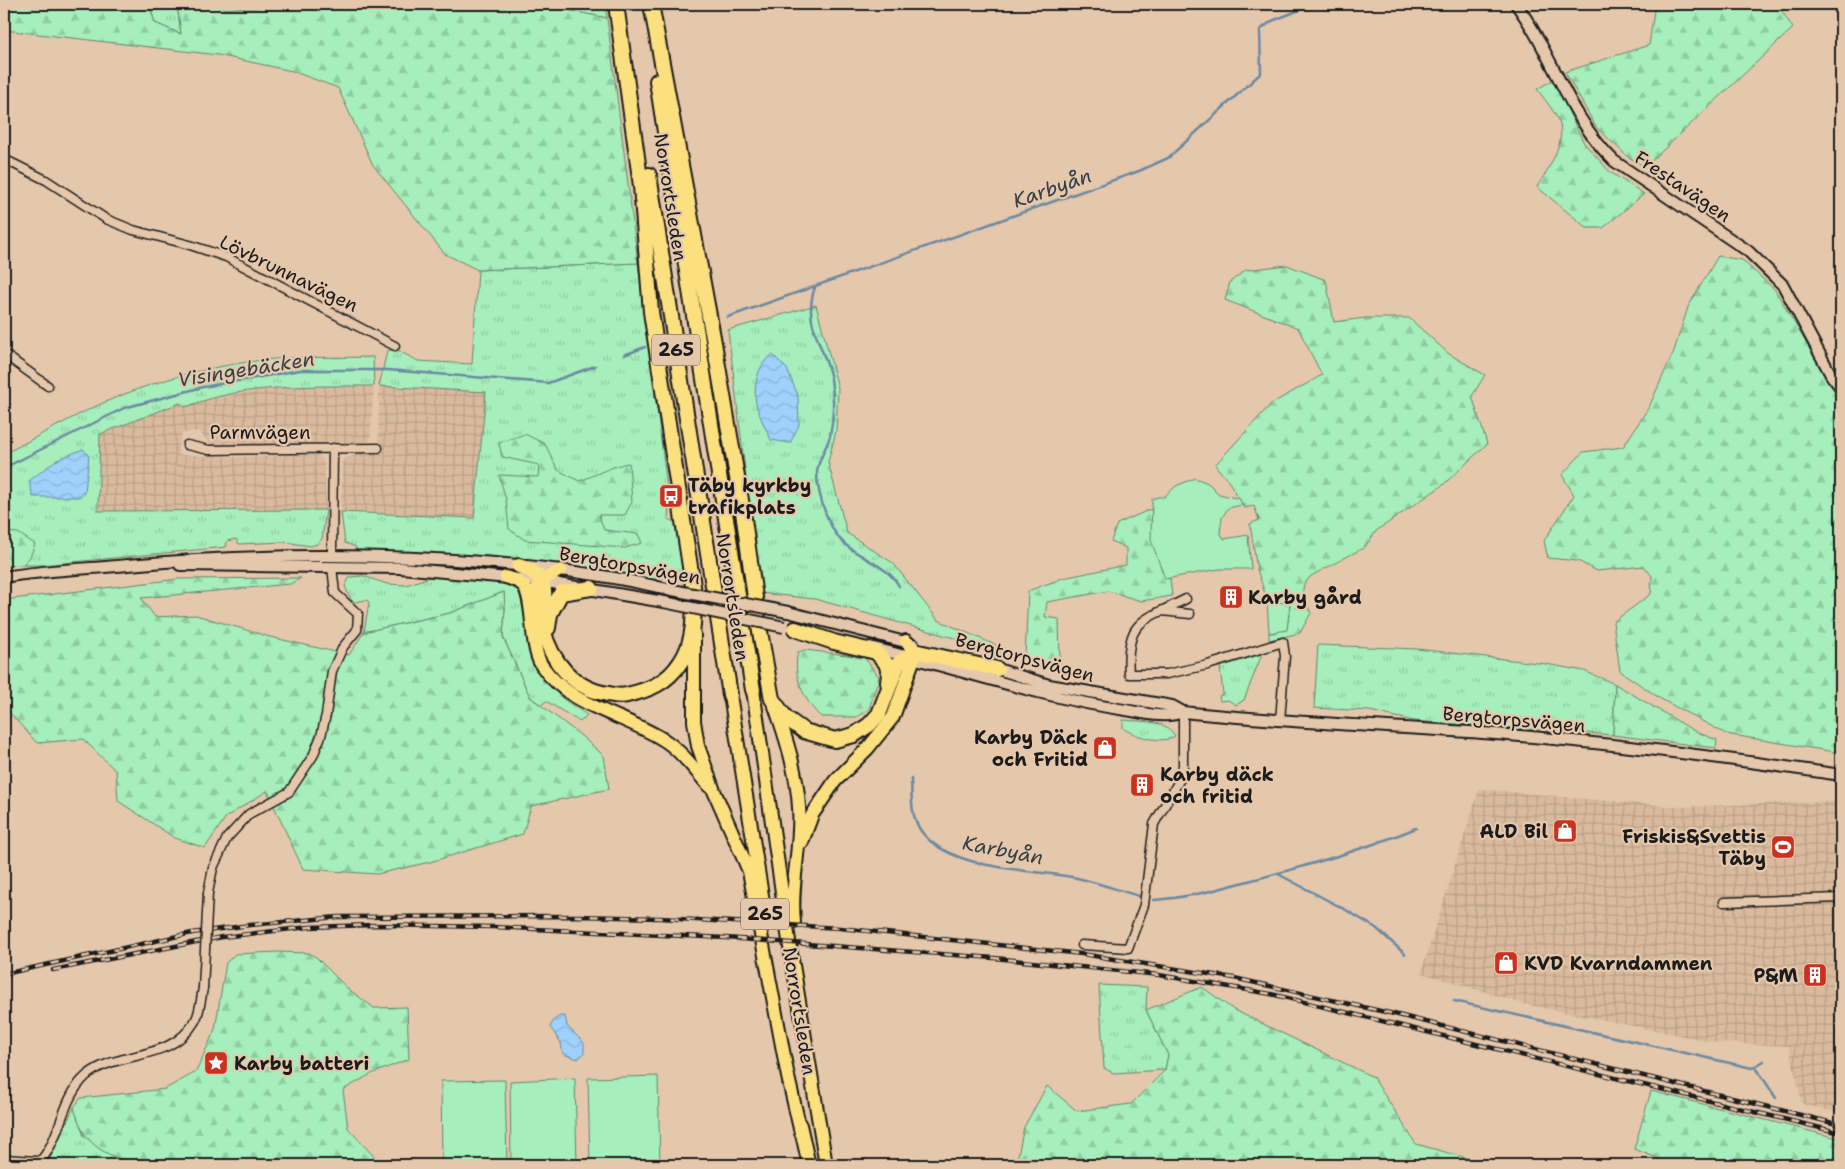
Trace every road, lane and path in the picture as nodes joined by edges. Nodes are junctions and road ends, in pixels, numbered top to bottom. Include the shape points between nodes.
1 (616, 4) edge
2 (622, 4) edge
3 (645, 4) edge
4 (651, 4) edge
5 (1516, 4) edge
6 (4, 159) edge
7 (395, 346) dead end
8 (4, 354) edge
9 (48, 386) dead end
10 (1841, 388) edge
11 (187, 445) dead end
12 (333, 448) junction
13 (378, 448) dead end
14 (332, 555) junction
15 (147, 563) junction
16 (519, 566) junction
17 (332, 567) junction
18 (561, 570) junction
19 (4, 577) edge
20 (506, 577) junction
21 (541, 581) junction
22 (591, 588) junction
23 (1186, 599) dead end
24 (1162, 611) junction
25 (1190, 614) dead end
26 (530, 617) junction
27 (694, 619) junction
28 (790, 628) junction
29 (550, 646) junction
30 (910, 651) junction
31 (997, 669) joint
32 (753, 690) joint
33 (730, 695) joint
34 (886, 698) junction
35 (772, 699) junction
36 (1183, 712) junction
37 (1280, 721) junction
38 (1841, 775) edge
39 (714, 792) junction
40 (798, 854) junction
41 (1841, 898) edge
42 (1724, 902) dead end
43 (1082, 945) dead end
44 (802, 1016) junction
45 (801, 1133) junction
46 (4, 1159) edge
47 (809, 1165) edge
48 (826, 1165) edge

1 - 27 highway via 641,186 651,312 686,536
2 - 33 highway, Norrortsleden / 265
3 - 32 highway, Norrortsleden / 265
4 - 35 highway via 715,347
5 - 10 main road, Frestavägen via 1533,27 1582,124 1596,144 1614,161 1748,251 1767,268 1790,297 1831,376
6 - 7 street, Lövbrunnavägen via 46,180 106,219 226,257
8 - 9 street
11 - 12 street, Parmvägen via 208,450
12 - 13 street, Parmvägen
12 - 14 street, Parmvägen
14 - 15 main road, Bergtorpsvägen
14 - 16 main road, Bergtorpsvägen
14 - 17 main road
15 - 17 main road, Bergtorpsvägen
15 - 19 main road, Bergtorpsvägen
16 - 18 main road, Bergtorpsvägen
16 - 21 highway via 534,573
17 - 20 main road, Bergtorpsvägen via 401,568
17 - 46 street, bridge via 335,593 358,614 358,630 343,647 332,671 321,736 313,756 289,792 249,814 226,838 213,868 208,893 203,988 195,1021 175,1042 146,1055 107,1064 81,1081 42,1159
18 - 21 highway
18 - 30 main road, Bergtorpsvägen, bridge via 635,581 788,612
20 - 21 main road, Bergtorpsvägen
20 - 26 highway via 522,584 526,590
21 - 22 main road, Bergtorpsvägen
21 - 26 highway via 534,594
21 - 29 highway via 544,590 542,628
22 - 28 main road, Bergtorpsvägen, bridge
22 - 29 highway via 561,593 550,614 547,632
23 - 24 street
24 - 25 street
24 - 37 street via 1134,628 1127,654 1128,674 1167,674 1283,642 1285,656
26 - 39 highway via 541,664 556,682 576,699 667,742
27 - 29 highway via 691,638 681,663 664,681 650,690 621,696 592,692 571,680
27 - 39 highway via 694,721 698,746
28 - 30 main road, Bergtorpsvägen
28 - 34 highway via 876,652 886,663 889,673
30 - 31 highway
30 - 34 highway via 898,664
30 - 36 main road, Bergtorpsvägen via 1055,697 1146,713 1174,716
30 - 40 highway via 893,716 880,735 835,781 812,815
31 - 36 main road, Bergtorpsvägen via 1050,684 1172,706
32 - 44 highway, Norrortsleden / 265
33 - 45 highway, Norrortsleden / 265
34 - 35 highway via 879,714 869,725 854,735 835,740 804,731 786,718
35 - 40 highway via 797,786
36 - 37 main road, Bergtorpsvägen
36 - 43 street via 1181,772 1154,824 1144,905 1128,948
37 - 38 main road, Bergtorpsvägen via 1495,734 1646,748
39 - 45 highway via 749,871
40 - 44 highway via 792,909
41 - 42 street
44 - 48 highway, Norrortsleden / 265
45 - 47 highway, Norrortsleden / 265

